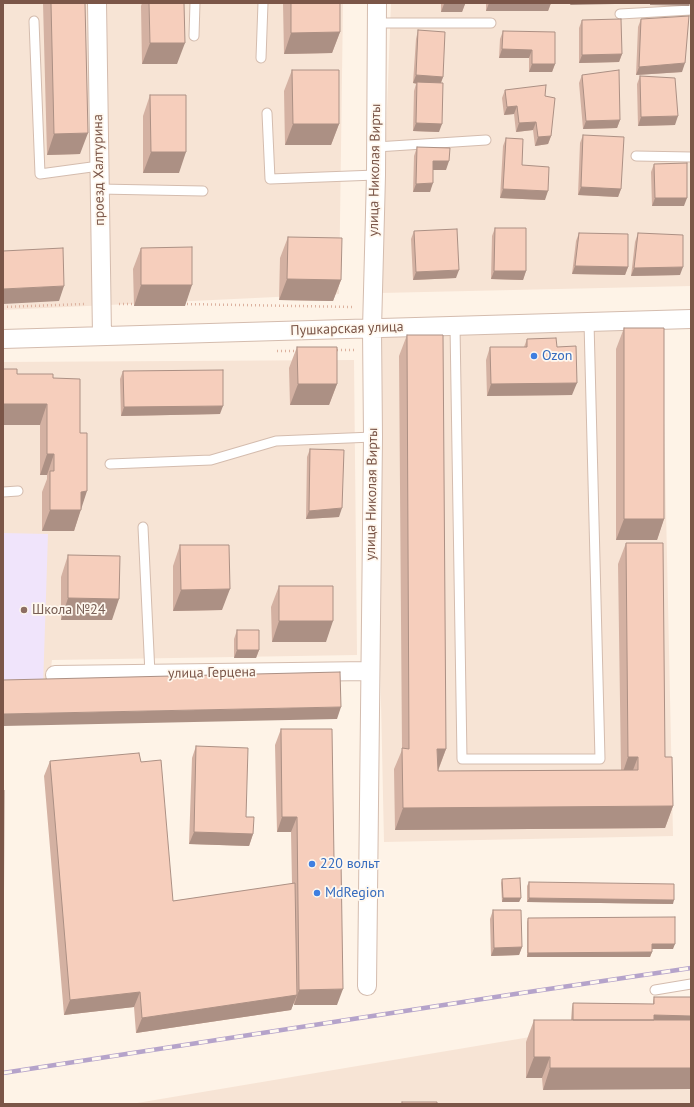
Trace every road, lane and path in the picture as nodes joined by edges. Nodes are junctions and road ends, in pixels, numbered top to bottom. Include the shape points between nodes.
1 (97, 3) edge
2 (195, 3) edge
3 (264, 3) edge
4 (377, 3) edge
5 (691, 10) edge
6 (620, 14) dead end
7 (34, 21) dead end
8 (491, 23) dead end
9 (377, 24) junction
10 (194, 36) dead end
11 (261, 58) dead end
12 (267, 113) dead end
13 (486, 140) dead end
14 (376, 147) junction
15 (636, 156) dead end
16 (691, 157) edge
17 (99, 166) junction
18 (376, 175) junction
19 (100, 190) junction
20 (203, 191) dead end
21 (101, 303) junction
22 (141, 304) edge
23 (181, 304) edge
24 (3, 306) edge
25 (372, 307) junction
26 (691, 319) edge
27 (589, 322) junction
28 (455, 326) junction
29 (372, 329) junction
30 (102, 336) junction
31 (3, 339) edge
32 (372, 437) junction
33 (110, 464) dead end
34 (3, 492) edge
35 (18, 492) dead end
36 (143, 527) dead end
37 (370, 672) junction
38 (150, 674) junction
39 (55, 675) dead end
40 (691, 984) edge
41 (367, 986) dead end
42 (655, 990) dead end

1 - 17 street, проезд Халтурина
2 - 10 lane
3 - 11 lane
4 - 9 street, улица Николая Вирты
5 - 6 lane
7 - 17 lane via 40,174
8 - 9 lane
9 - 14 street, улица Николая Вирты
12 - 18 lane via 270,179
13 - 14 lane
14 - 18 street, улица Николая Вирты
15 - 16 lane
17 - 19 street, проезд Халтурина
18 - 25 street, улица Николая Вирты
19 - 20 lane
19 - 21 street, проезд Халтурина
21 - 22 path
21 - 24 path
21 - 30 street, проезд Халтурина
23 - 25 path
25 - 29 street, улица Николая Вирты
26 - 27 street, Пушкарская улица
27 - 28 street, Пушкарская улица
27 - 28 lane via 600,759 462,759
28 - 29 street, Пушкарская улица
29 - 30 street, Пушкарская улица
29 - 32 street, улица Николая Вирты
30 - 31 street, Пушкарская улица
32 - 33 lane via 276,441 211,460
32 - 37 street, улица Николая Вирты
34 - 35 lane
36 - 38 lane
37 - 38 street, улица Герцена
37 - 41 street, улица Николая Вирты
38 - 39 street, улица Герцена
40 - 42 lane

